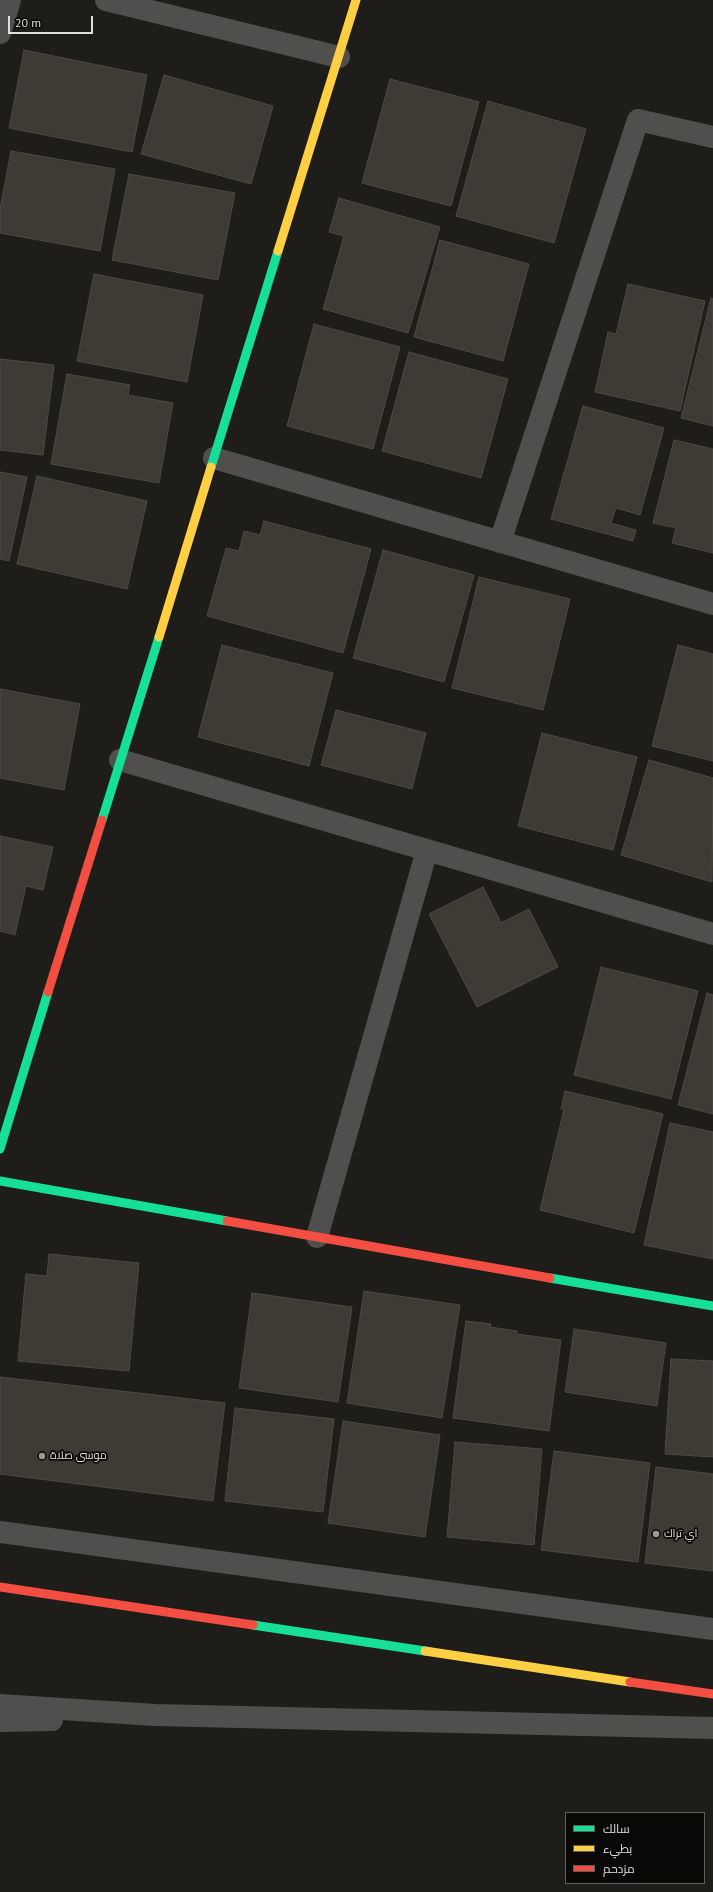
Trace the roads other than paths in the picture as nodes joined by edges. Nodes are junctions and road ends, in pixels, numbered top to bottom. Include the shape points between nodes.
1 (10, 0) edge
2 (106, 0) edge
3 (356, 0) edge
4 (0, 33) edge
5 (339, 57) junction
6 (713, 137) edge
7 (214, 458) junction
8 (500, 542) junction
9 (713, 604) edge
10 (120, 760) junction
11 (427, 850) junction
12 (713, 934) edge
13 (0, 1149) edge
14 (0, 1181) edge
15 (317, 1237) junction
16 (713, 1306) edge
17 (0, 1532) edge
18 (0, 1587) edge
19 (713, 1629) edge
20 (713, 1694) edge
21 (0, 1705) edge
22 (155, 1716) junction
23 (0, 1721) edge
24 (713, 1728) edge

1 - 4 street
2 - 5 street
3 - 5 street
5 - 7 street
6 - 8 street via 638,120
7 - 8 street
7 - 10 street
8 - 9 street
10 - 11 street
10 - 13 street
11 - 12 street
11 - 15 street
14 - 15 street
15 - 16 street
17 - 19 street
18 - 20 street
21 - 22 street
22 - 23 street
22 - 24 street

